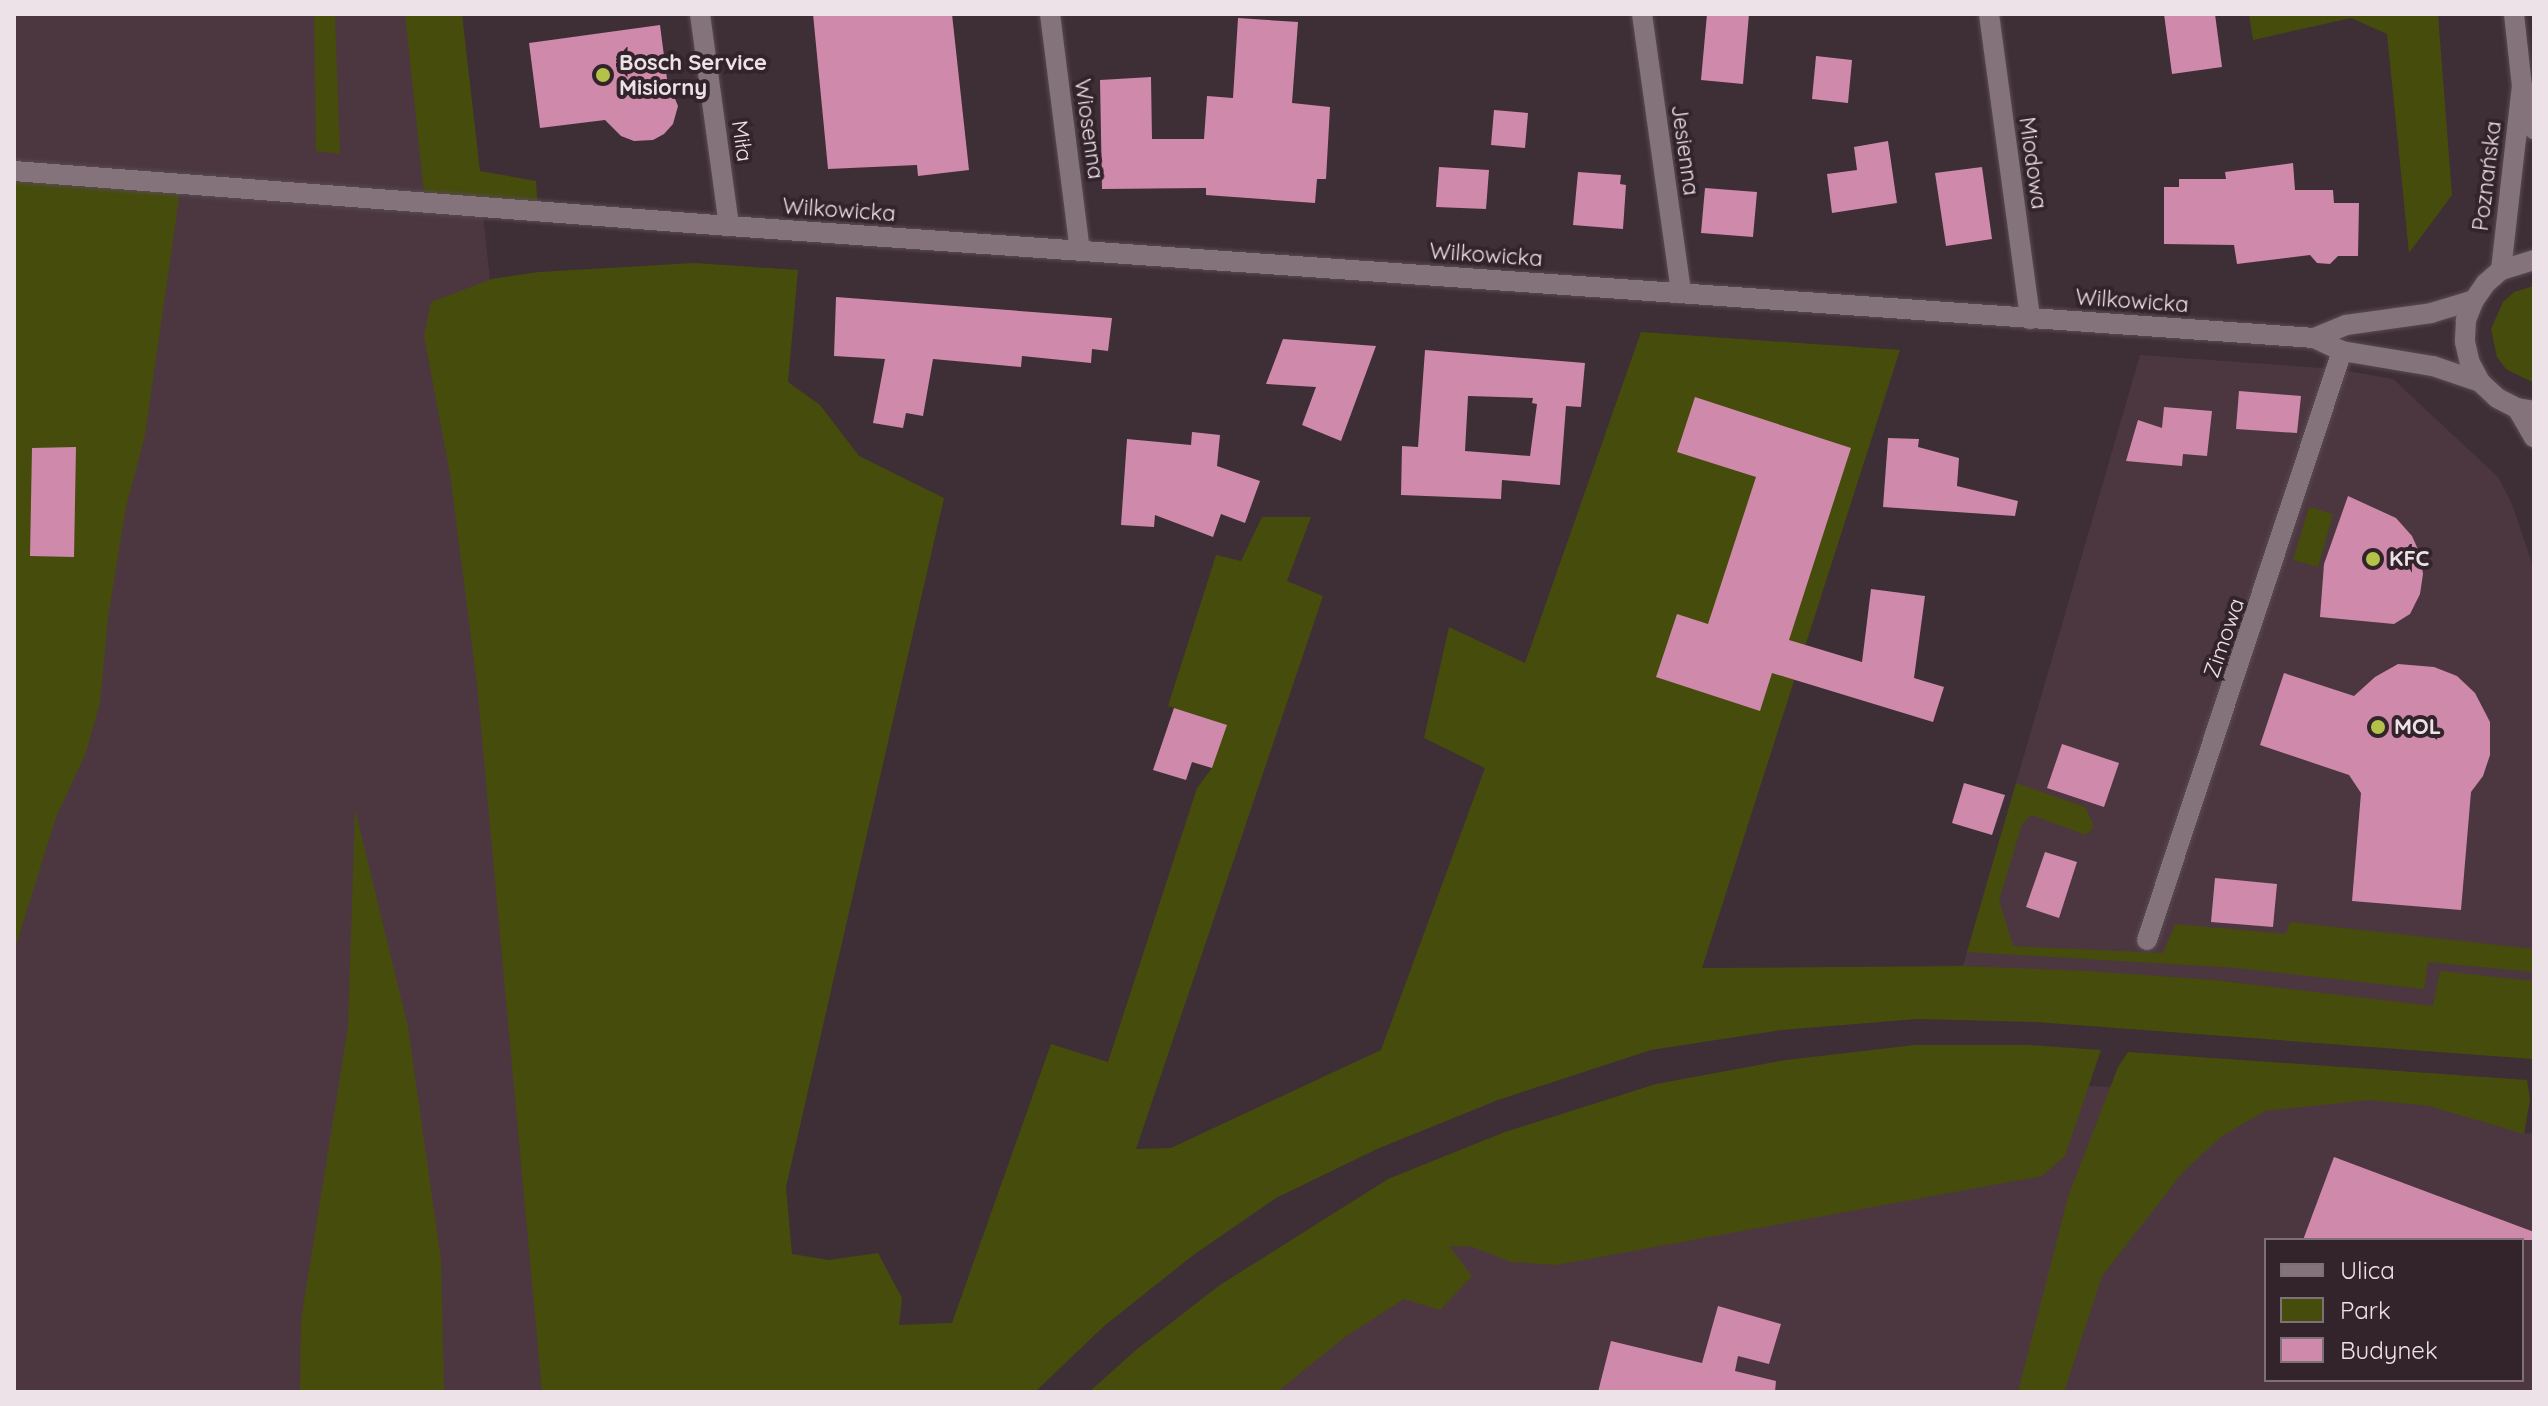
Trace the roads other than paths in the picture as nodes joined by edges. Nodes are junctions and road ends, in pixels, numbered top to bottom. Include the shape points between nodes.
1 (700, 14) edge
2 (1050, 14) edge
3 (1642, 14) edge
4 (1989, 14) edge
5 (2514, 14) edge
6 (2522, 87) junction
7 (2534, 129) edge
8 (14, 171) edge
9 (729, 226) junction
10 (1080, 251) junction
11 (2534, 260) edge
12 (2501, 270) junction
13 (1681, 293) junction
14 (2474, 300) junction
15 (2030, 319) junction
16 (2314, 338) junction
17 (2342, 351) junction
18 (2480, 382) junction
19 (2525, 410) edge
20 (2534, 438) edge
21 (2147, 940) dead end

1 - 9 main road, Miła
2 - 10 main road, Wiosenna
3 - 13 main road, Jesienna
4 - 15 main road, Miodowa
5 - 6 main road, Poznańska
6 - 7 main road, Poznańska
6 - 12 main road, Poznańska
8 - 9 main road, Wilkowicka
9 - 10 main road, Wilkowicka
10 - 13 main road, Wilkowicka
11 - 12 main road
12 - 14 main road
13 - 15 main road, Wilkowicka
14 - 16 main road, Wilkowicka via 2431,313 2346,325
14 - 18 main road via 2465,342
15 - 16 main road, Wilkowicka
16 - 17 main road, Wilkowicka
17 - 18 main road, Wilkowicka via 2433,366
17 - 21 main road, Zimowa
18 - 19 main road, Wilkowicka via 2497,398
19 - 20 main road

